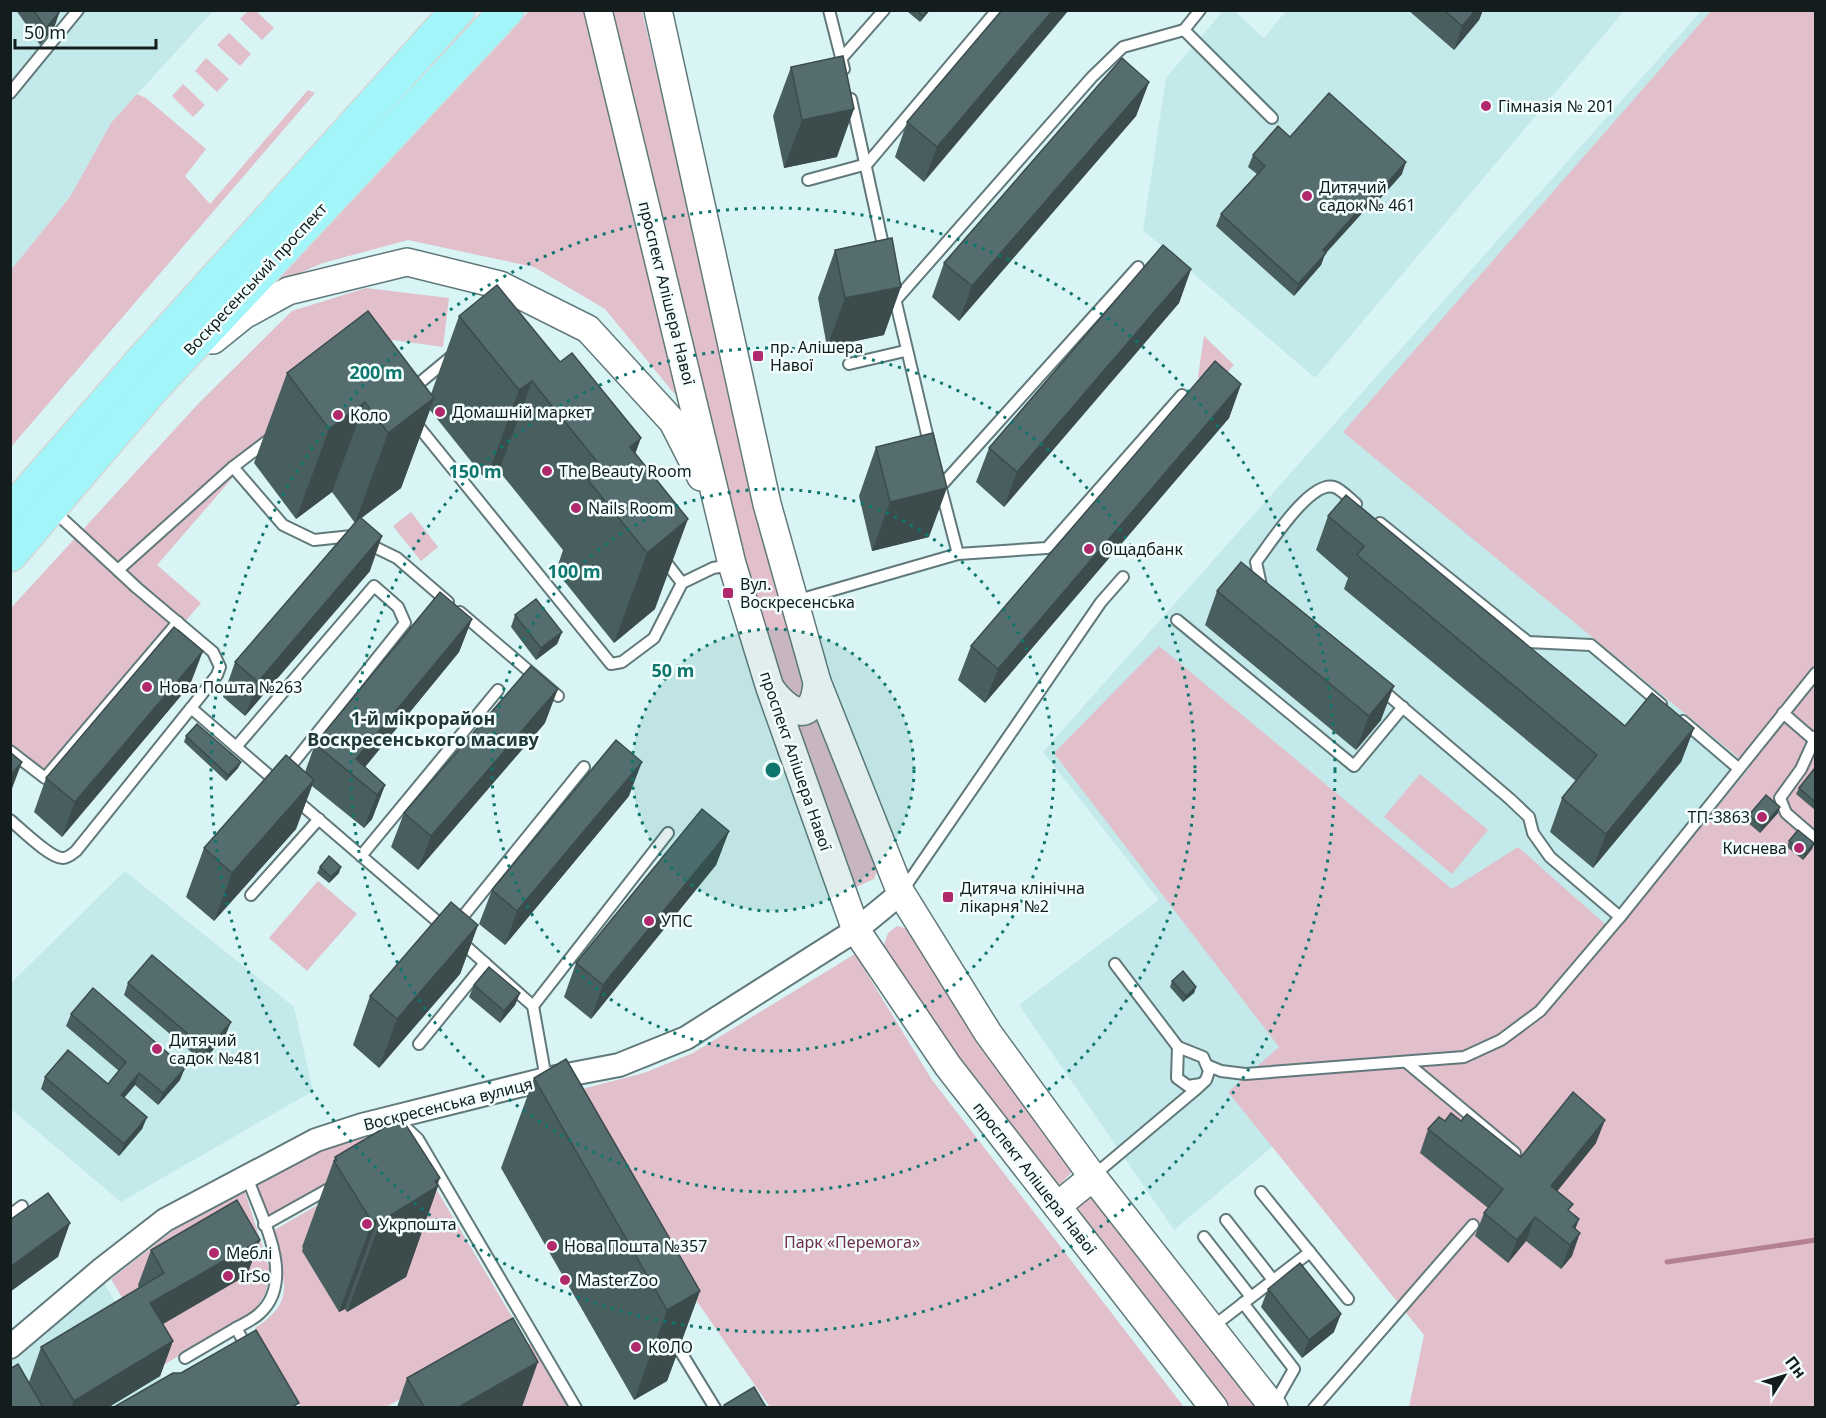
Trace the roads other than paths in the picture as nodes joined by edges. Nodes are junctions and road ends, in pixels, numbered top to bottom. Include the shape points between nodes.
1 (78, 10) edge
2 (458, 10) edge
3 (507, 10) edge
4 (598, 10) edge
5 (658, 10) edge
6 (829, 10) edge
7 (884, 10) edge
8 (997, 10) edge
9 (1200, 10) edge
10 (1184, 30) junction
11 (841, 59) junction
12 (10, 93) edge
13 (1272, 118) dead end
14 (867, 165) junction
15 (808, 180) dead end
16 (1138, 267) dead end
17 (895, 301) junction
18 (463, 347) edge
19 (905, 351) junction
20 (849, 364) dead end
21 (151, 390) junction
22 (405, 395) edge
23 (1182, 395) edge
24 (404, 410) edge
25 (278, 433) dead end
26 (931, 453) edge
27 (233, 467) junction
28 (937, 476) edge
29 (940, 487) junction
30 (50, 508) junction
31 (10, 513) edge
32 (720, 515) junction
33 (652, 546) edge
34 (958, 554) junction
35 (10, 555) edge
36 (732, 564) junction
37 (118, 570) junction
38 (1123, 577) dead end
39 (682, 583) junction
40 (1271, 597) edge
41 (795, 601) junction
42 (1177, 620) dead end
43 (178, 622) junction
44 (1815, 673) edge
45 (1370, 680) edge
46 (817, 682) junction
47 (770, 688) junction
48 (498, 690) dead end
49 (558, 696) dead end
50 (1403, 707) junction
51 (191, 708) junction
52 (1783, 713) junction
53 (1814, 737) edge
54 (236, 747) junction
55 (10, 751) edge
56 (584, 766) dead end
57 (1738, 768) junction
58 (277, 783) junction
59 (319, 819) junction
60 (10, 820) edge
61 (668, 833) dead end
62 (1815, 839) edge
63 (361, 856) junction
64 (901, 893) junction
65 (251, 895) dead end
66 (1620, 917) junction
67 (856, 930) junction
68 (450, 932) junction
69 (485, 963) junction
70 (1115, 964) dead end
71 (534, 1006) junction
72 (419, 1044) dead end
73 (1178, 1047) junction
74 (1193, 1053) junction
75 (1406, 1062) junction
76 (1176, 1063) junction
77 (1209, 1066) junction
78 (1221, 1071) junction
79 (546, 1079) junction
80 (1203, 1083) junction
81 (1188, 1086) junction
82 (1185, 1099) junction
83 (395, 1117) junction
84 (418, 1139) junction
85 (408, 1145) edge
86 (1515, 1153) edge
87 (247, 1176) junction
88 (1093, 1177) junction
89 (346, 1179) edge
90 (1261, 1192) dead end
91 (22, 1206) dead end
92 (1057, 1206) junction
93 (10, 1215) edge
94 (1226, 1220) dead end
95 (264, 1225) junction
96 (1473, 1225) dead end
97 (1204, 1237) dead end
98 (1310, 1252) junction
99 (1273, 1280) junction
100 (1348, 1299) dead end
101 (1247, 1300) junction
102 (665, 1326) edge
103 (236, 1328) junction
104 (1211, 1328) junction
105 (533, 1334) junction
106 (523, 1340) edge
107 (10, 1347) edge
108 (185, 1358) dead end
109 (242, 1362) edge
110 (576, 1407) edge
111 (715, 1407) edge
112 (1214, 1407) edge
113 (1273, 1407) edge
114 (1314, 1407) edge

1 - 12 lane
2 - 31 main road, Воскресенський проспект
3 - 21 main road, Воскресенський проспект
4 - 32 street, проспект Алішера Навої
5 - 41 street via 767,504
6 - 11 lane
7 - 11 lane
8 - 14 lane
9 - 10 lane
10 - 13 lane
10 - 17 lane via 1123,47 1092,77
11 - 14 lane
14 - 15 lane
14 - 17 lane
16 - 29 lane
17 - 19 lane
18 - 22 lane
19 - 20 lane
19 - 26 lane
21 - 30 main road, Воскресенський проспект
21 - 32 street via 244,315 288,291 407,262 500,285 588,329 673,422
23 - 34 lane via 1047,548
24 - 39 lane via 608,662 622,662 654,638
25 - 27 lane
27 - 37 lane
27 - 49 lane via 283,525 314,540 352,536 397,558
28 - 29 lane
29 - 34 lane
30 - 35 main road, Воскресенський проспект
30 - 37 lane
32 - 36 street, проспект Алішера Навої
33 - 39 lane
34 - 41 lane
36 - 39 lane via 713,568
36 - 47 street, проспект Алішера Навої
37 - 43 lane
38 - 64 lane via 1101,602
40 - 57 lane via 1262,590 1256,562 1308,496 1319,487 1335,487 1528,642 1591,645
41 - 46 street
42 - 50 lane via 1354,766
43 - 51 lane via 213,652 220,667
43 - 55 lane via 45,778
44 - 52 lane
45 - 50 lane
46 - 47 street via 816,700 810,709 800,712 783,705
46 - 64 street
47 - 67 street, проспект Алішера Навої
48 - 63 lane
50 - 66 lane via 1510,799 1529,818 1533,833 1550,857
51 - 54 lane
51 - 60 lane via 68,857 53,855
52 - 53 lane
52 - 57 lane
53 - 62 lane via 1806,760 1780,798 1785,813
54 - 58 lane
54 - 58 lane via 374,586 398,607 405,623 401,631
56 - 68 lane
57 - 66 lane
58 - 59 lane
59 - 63 lane
59 - 65 lane
61 - 71 lane
63 - 68 lane
64 - 67 street, Воскресенська вулиця
64 - 88 street via 988,1032
66 - 75 lane via 1540,1011 1501,1040 1464,1057
67 - 79 street, Воскресенська вулиця via 686,1038 619,1065
67 - 92 street, проспект Алішера Навої via 948,1066
68 - 69 lane
69 - 71 lane
69 - 72 lane
70 - 73 lane
71 - 79 lane
73 - 74 lane
73 - 76 lane
74 - 76 lane via 1183,1055
74 - 77 lane via 1203,1057
75 - 78 lane via 1248,1074
75 - 86 lane
76 - 81 lane via 1177,1078
77 - 78 lane
77 - 80 lane
78 - 80 lane
79 - 83 street, Воскресенська вулиця via 523,1090
80 - 81 lane
80 - 82 lane
81 - 82 lane
82 - 88 lane
83 - 84 lane
83 - 87 street, Воскресенська вулиця via 316,1140
84 - 85 lane
84 - 105 lane
87 - 95 lane
87 - 107 street, Воскресенська вулиця via 165,1220
88 - 92 street
88 - 104 street
89 - 95 lane
90 - 98 lane
91 - 93 lane
92 - 112 street, проспект Алішера Навої
94 - 99 lane
95 - 103 lane via 276,1282 261,1313
96 - 114 lane
97 - 101 lane
98 - 99 lane
98 - 100 lane
99 - 101 lane
101 - 104 lane
101 - 113 lane via 1294,1368
102 - 111 lane
103 - 108 lane
103 - 109 lane via 252,1356
104 - 113 street
105 - 106 lane
105 - 110 lane

